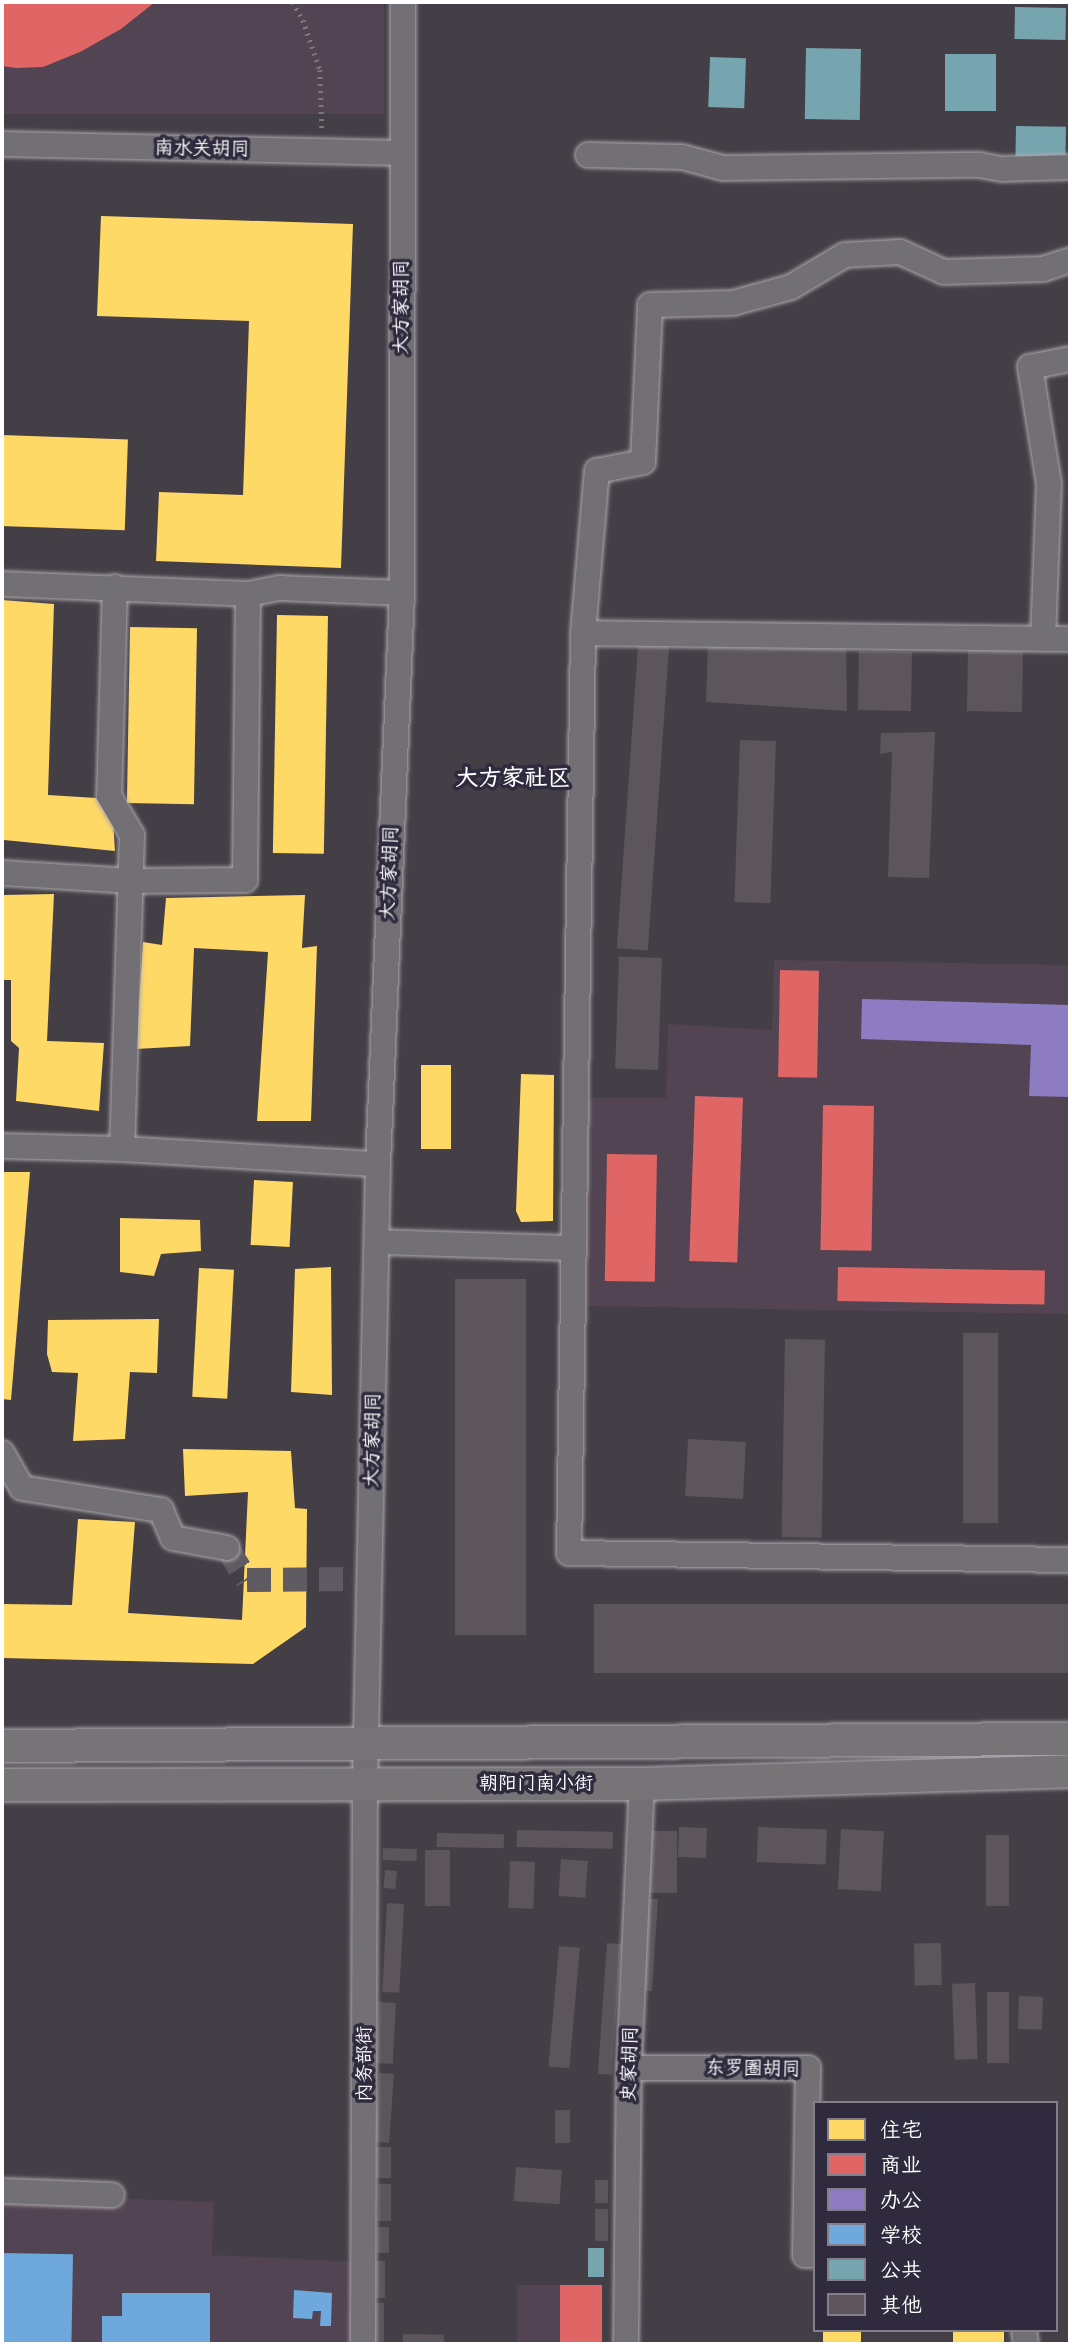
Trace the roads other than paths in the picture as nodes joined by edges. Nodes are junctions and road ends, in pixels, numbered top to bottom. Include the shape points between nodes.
1 (403, 2) edge
2 (2, 144) edge
3 (402, 153) junction
4 (588, 155) dead end
5 (1070, 167) edge
6 (1070, 260) edge
7 (1070, 359) edge
8 (2, 584) edge
9 (115, 587) junction
10 (402, 593) junction
11 (248, 594) junction
12 (583, 633) junction
13 (1042, 639) junction
14 (1070, 639) edge
15 (2, 873) edge
16 (132, 881) junction
17 (2, 1146) edge
18 (122, 1149) junction
19 (378, 1164) junction
20 (378, 1242) junction
21 (573, 1248) junction
22 (2, 1453) edge
23 (227, 1548) dead end
24 (1070, 1560) edge
25 (1070, 1739) edge
26 (368, 1745) junction
27 (2, 1746) edge
28 (1070, 1771) edge
29 (365, 1784) junction
30 (642, 1784) junction
31 (2, 1785) edge
32 (629, 2068) junction
33 (2, 2191) edge
34 (112, 2195) dead end
35 (813, 2255) edge
36 (363, 2344) edge
37 (625, 2344) edge

1 - 3 street, 大方家胡同
2 - 3 street, 南水关胡同
3 - 10 street, 大方家胡同
4 - 5 street via 682,157 723,168
6 - 12 street via 1043,269 944,272 900,252 845,255 791,287 733,303 650,305 643,462 597,471
7 - 13 street via 1030,367 1049,484
8 - 9 street
9 - 11 street
9 - 16 street via 109,796 132,835
10 - 11 street via 279,588
10 - 19 street, 大方家胡同
11 - 16 street via 245,880
12 - 13 street
12 - 21 street
13 - 14 street
15 - 16 street
16 - 18 street
17 - 18 street
18 - 19 street
19 - 20 street, 大方家胡同
20 - 21 street
20 - 26 street, 大方家胡同 via 360,1580
21 - 24 street via 569,1553
22 - 23 street via 22,1488 161,1510 173,1538
25 - 26 main road, 朝阳门南小街
26 - 27 main road, 朝阳门南小街
26 - 29 street, 内务部街
28 - 30 main road, 朝阳门南小街
29 - 30 main road, 朝阳门南小街
29 - 31 main road, 朝阳门南小街
29 - 36 street, 内务部街
30 - 32 street, 史家胡同
32 - 35 street, 东罗圈胡同 via 808,2068 805,2255
32 - 37 street, 史家胡同
33 - 34 street

